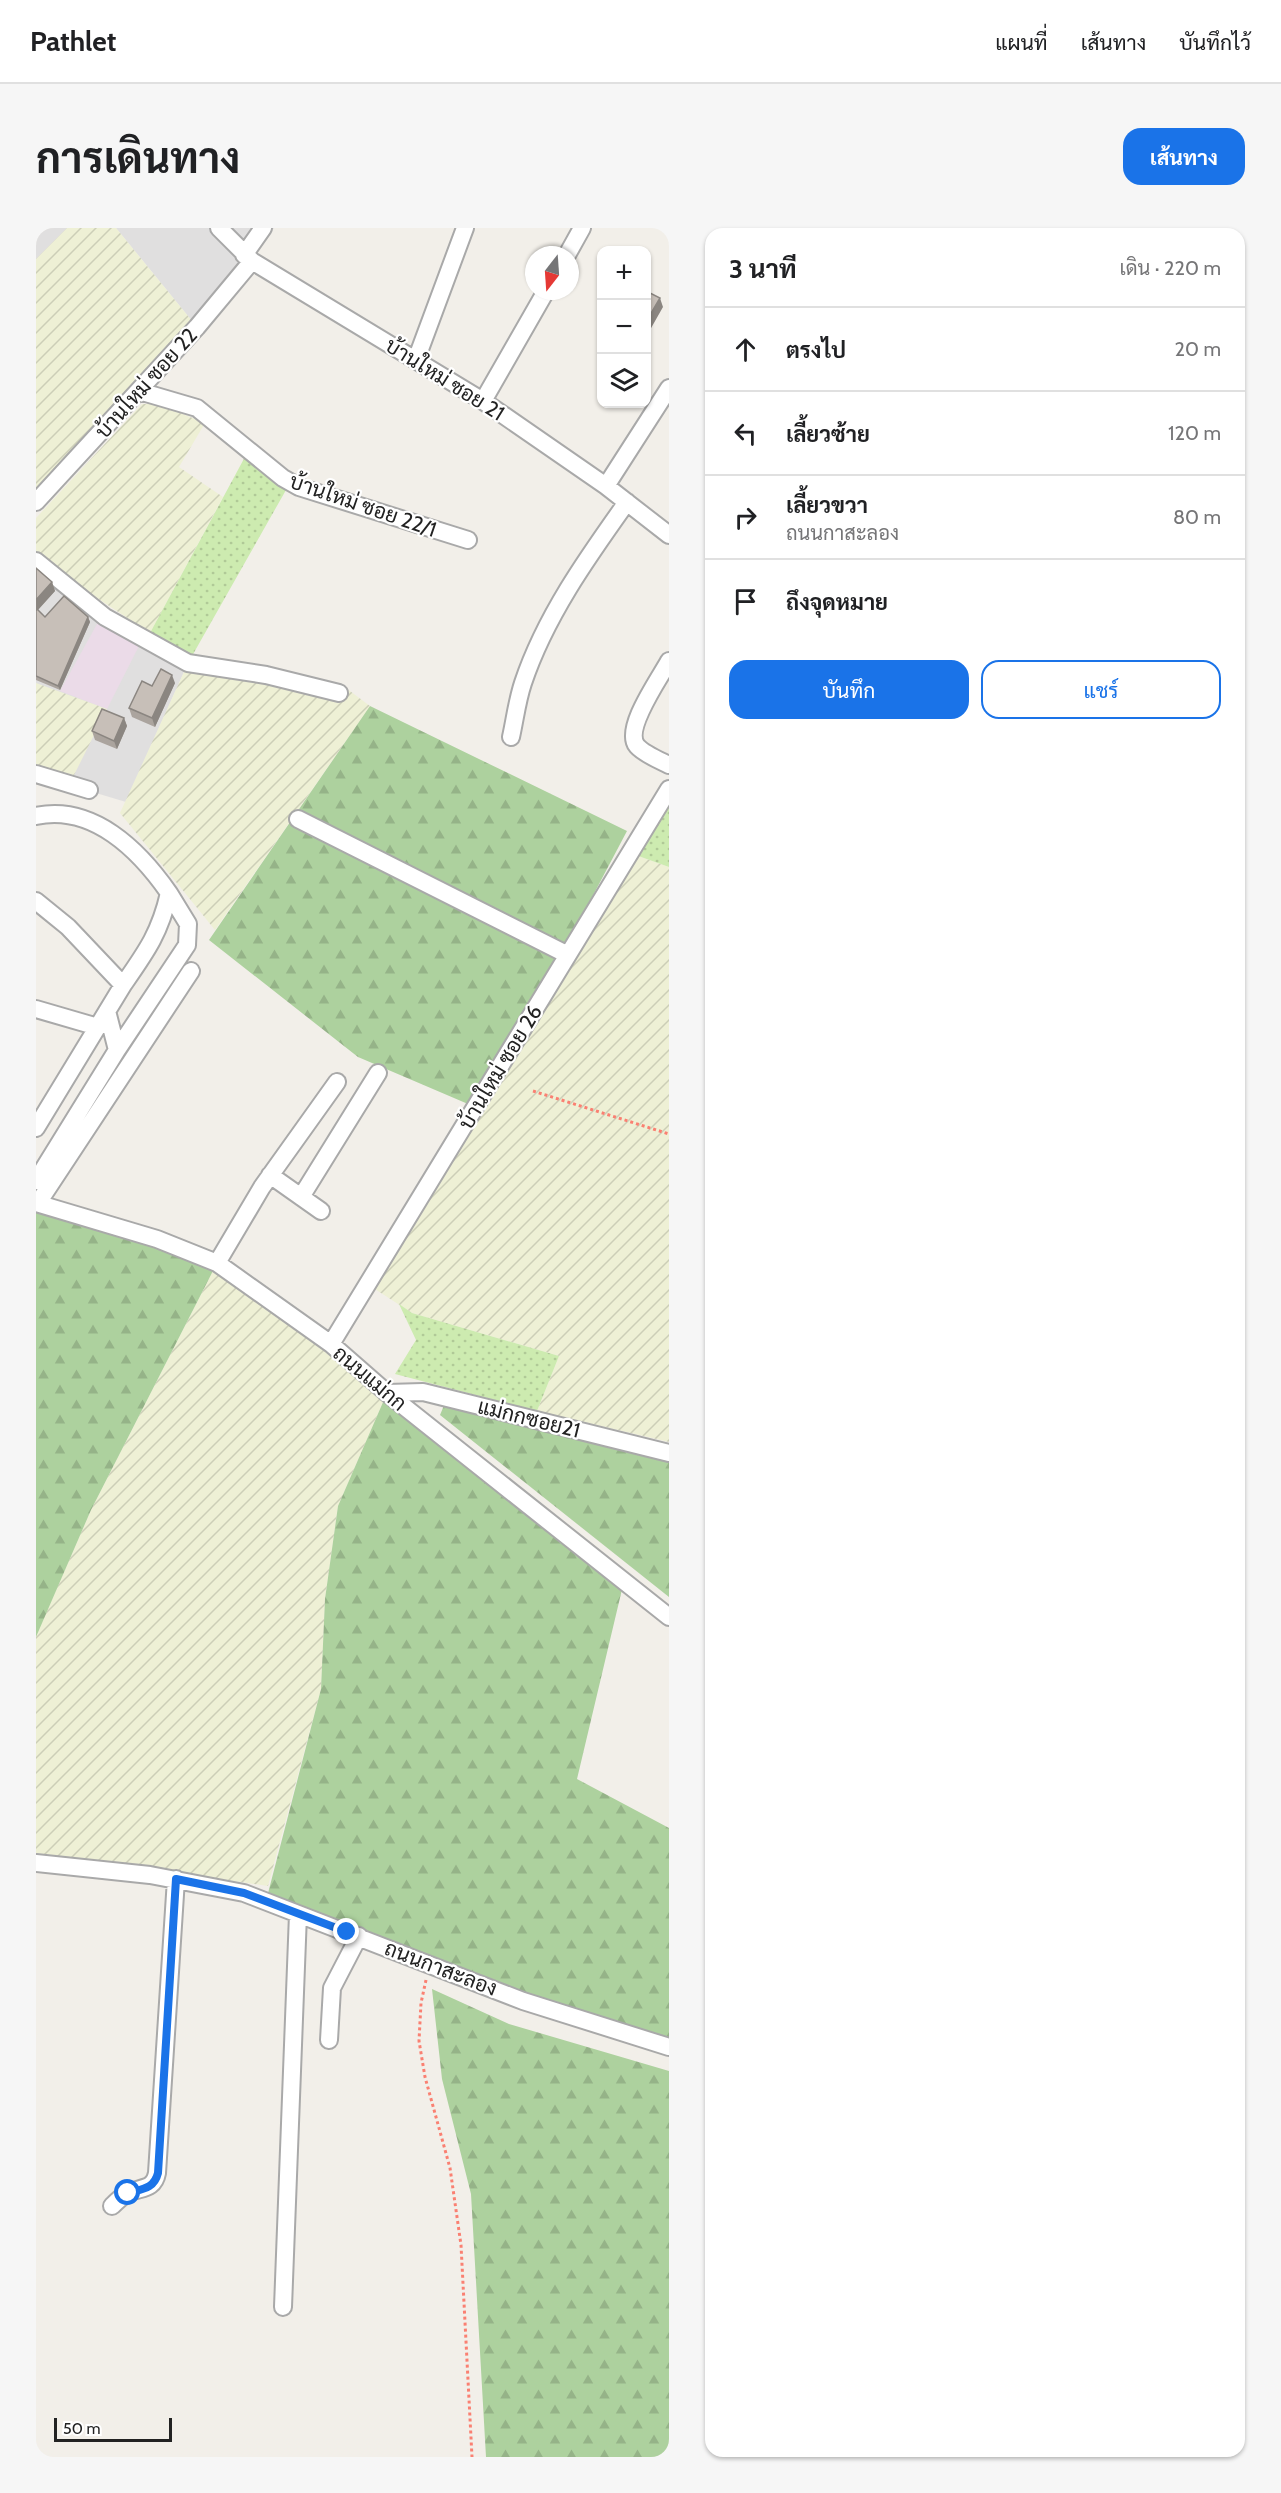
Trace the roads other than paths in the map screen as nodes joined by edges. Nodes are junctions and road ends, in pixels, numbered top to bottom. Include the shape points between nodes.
1 (219, 228) edge
2 (263, 228) edge
3 (465, 228) edge
4 (582, 228) edge
5 (572, 246) edge
6 (248, 258) junction
7 (541, 300) edge
8 (416, 360) junction
9 (669, 388) edge
10 (139, 391) junction
11 (483, 401) junction
12 (606, 486) junction
13 (36, 502) edge
14 (627, 502) junction
15 (669, 535) edge
16 (468, 540) dead end
17 (36, 561) edge
18 (669, 661) edge
19 (339, 693) dead end
20 (511, 738) dead end
21 (669, 765) edge
22 (36, 774) edge
23 (669, 789) edge
24 (88, 790) dead end
25 (36, 816) edge
26 (298, 819) dead end
27 (168, 893) junction
28 (36, 901) edge
29 (568, 955) junction
30 (191, 971) dead end
31 (123, 985) junction
32 (36, 1009) edge
33 (107, 1011) junction
34 (98, 1027) junction
35 (117, 1050) junction
36 (378, 1073) dead end
37 (337, 1082) dead end
38 (36, 1128) edge
39 (270, 1175) junction
40 (36, 1180) edge
41 (301, 1197) junction
42 (37, 1203) edge
43 (321, 1211) dead end
44 (217, 1263) junction
45 (331, 1344) junction
46 (387, 1393) junction
47 (669, 1453) edge
48 (669, 1617) edge
49 (36, 1863) edge
50 (176, 1879) junction
51 (298, 1914) junction
52 (358, 1936) junction
53 (329, 2040) dead end
54 (669, 2047) edge
55 (112, 2206) dead end
56 (283, 2307) dead end

1 - 6 street, บ้านใหม่ ซอย 21
2 - 6 street, บ้านใหม่ ซอย 22
3 - 8 street
4 - 5 street
6 - 8 street, บ้านใหม่ ซอย 21
6 - 10 street, บ้านใหม่ ซอย 22
7 - 11 street
8 - 11 street, บ้านใหม่ ซอย 21
9 - 12 street
10 - 13 street, บ้านใหม่ ซอย 22
10 - 16 street, บ้านใหม่ ซอย 22/1 via 197,408 299,487
11 - 12 street, บ้านใหม่ ซอย 21
12 - 14 street, บ้านใหม่ ซอย 21
14 - 15 street, บ้านใหม่ ซอย 21
14 - 20 street via 580,570 545,633 523,682
17 - 19 street via 105,617 188,663 266,675
18 - 21 street via 640,713 633,737 641,750
22 - 24 street
23 - 29 street, บ้านใหม่ ซอย 26
25 - 27 street via 57,813 106,828 130,846
26 - 29 street
27 - 31 street via 154,940
27 - 35 street via 188,924 187,945
28 - 31 street via 68,927
29 - 45 street, บ้านใหม่ ซอย 26
30 - 42 street
31 - 33 street
32 - 34 street
33 - 34 street
33 - 35 street
34 - 38 street
35 - 40 street
36 - 41 street
37 - 39 street
39 - 41 street
39 - 44 street
41 - 43 street
42 - 44 street, ถนนแม่กก via 157,1239
44 - 45 street, ถนนแม่กก
45 - 46 street, ถนนแม่กก
46 - 47 street, แม่กกซอย21 via 423,1392
46 - 48 street, ถนนแม่กก
49 - 50 street, ถนนกาสะลอง
50 - 51 street, ถนนกาสะลอง via 244,1893
50 - 55 street via 158,2173 154,2184 128,2193
51 - 52 street, ถนนกาสะลอง
51 - 56 street
52 - 53 street via 332,1988
52 - 54 street, ถนนกาสะลอง via 523,2001

